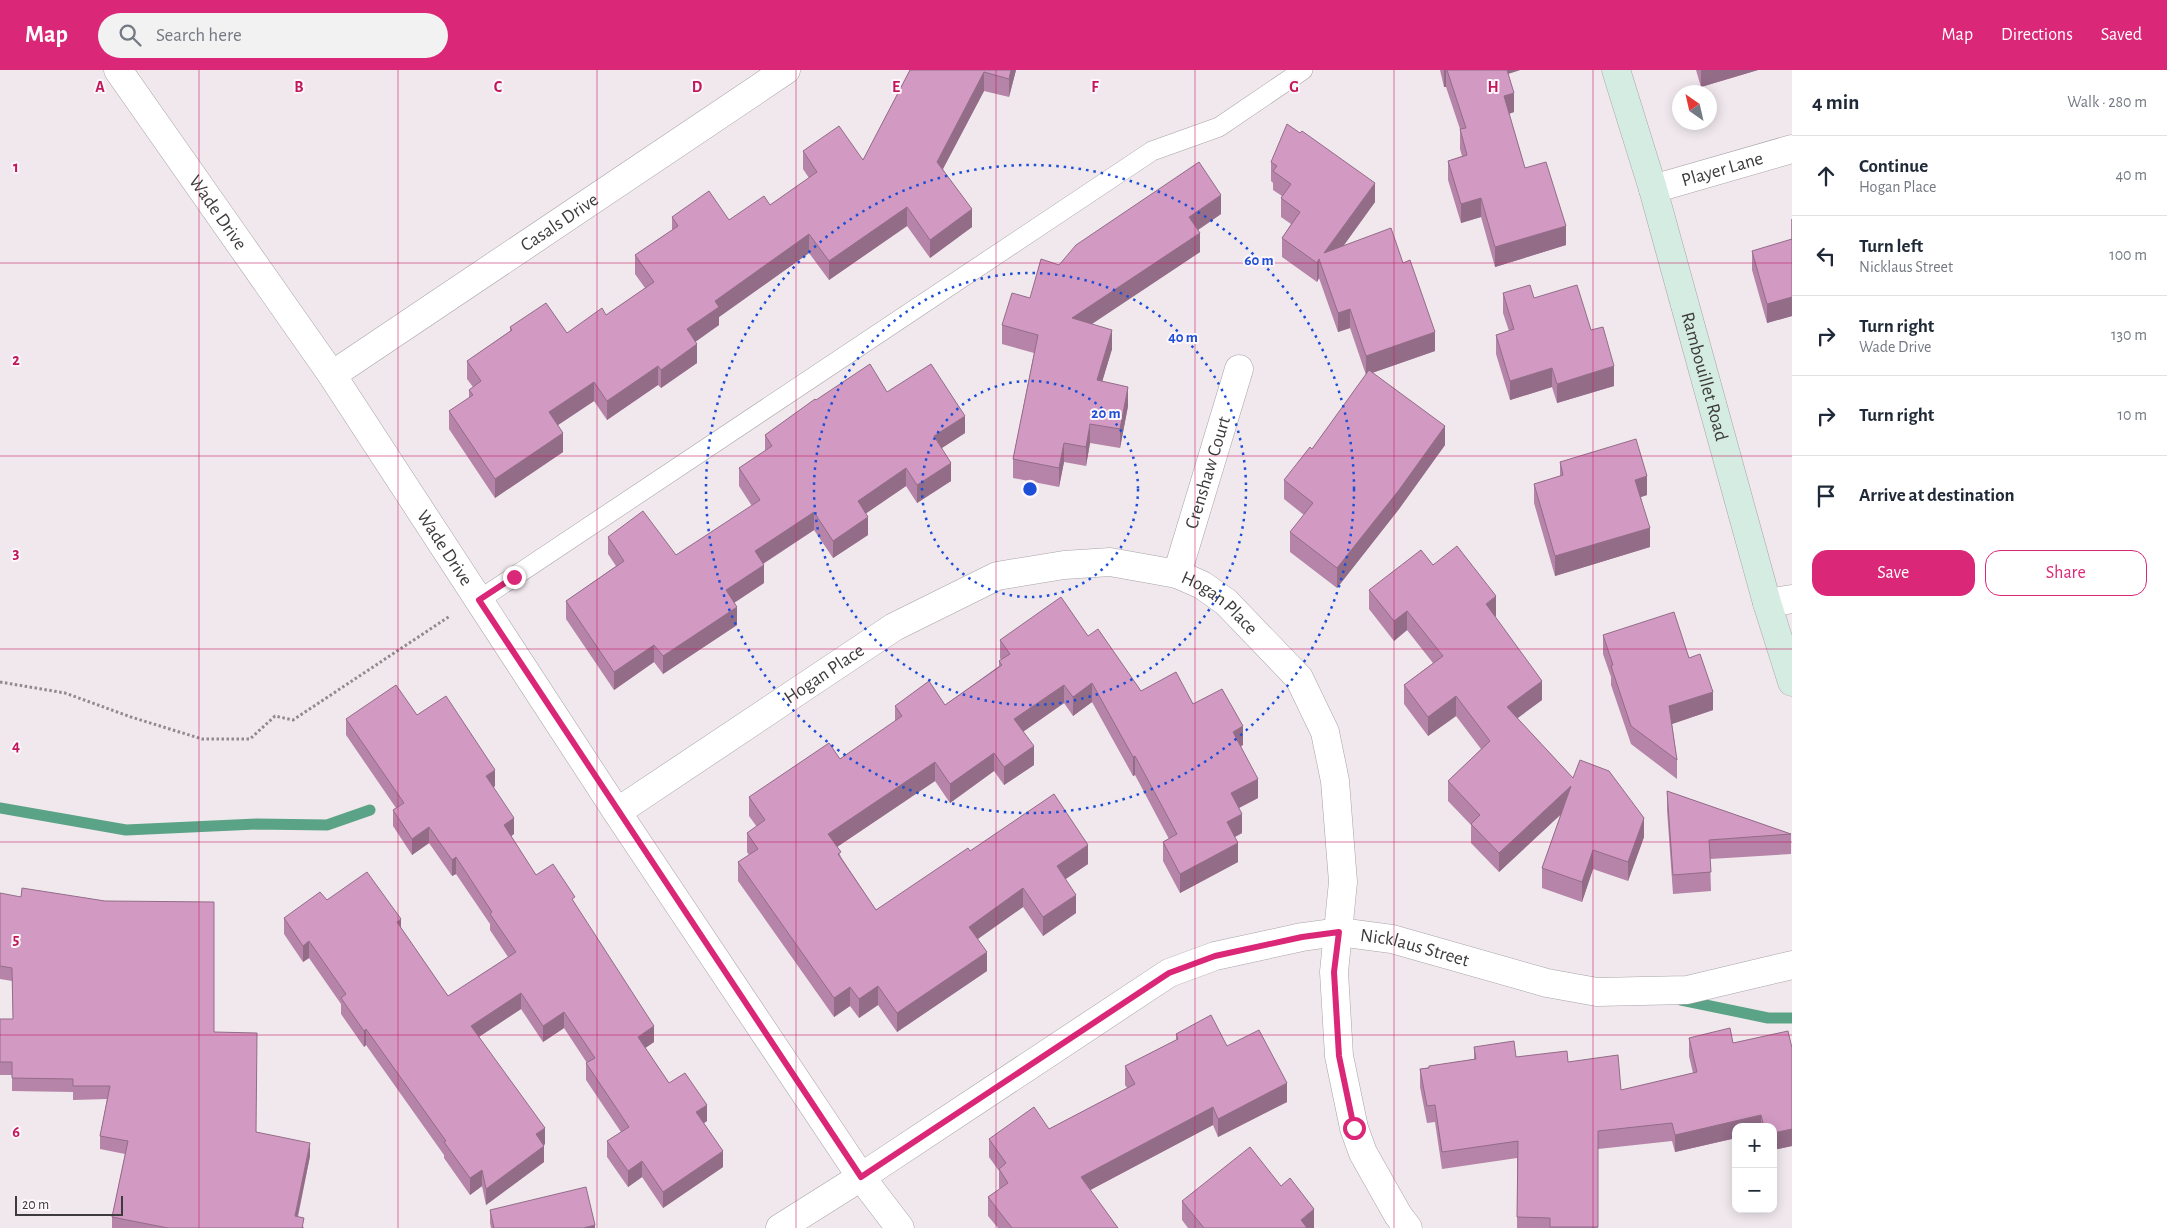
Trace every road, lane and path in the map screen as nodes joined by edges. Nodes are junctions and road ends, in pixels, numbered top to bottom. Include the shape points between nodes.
1 (118, 70) edge
2 (786, 70) edge
3 (1303, 70) edge
4 (1616, 70) edge
5 (1792, 149) edge
6 (1654, 189) junction
7 (1239, 369) dead end
8 (332, 375) junction
9 (1177, 574) junction
10 (479, 600) junction
11 (1780, 601) edge
12 (0, 682) edge
13 (1792, 682) edge
14 (617, 812) junction
15 (1339, 932) junction
16 (1792, 965) edge
17 (861, 1177) junction
18 (780, 1228) edge
19 (900, 1228) edge
20 (1408, 1228) edge

1 - 8 street, Wade Drive
2 - 8 street, Casals Drive
3 - 10 lane via 1219,127 1152,151
4 - 6 street, Rambouillet Road
5 - 6 street, Player Lane
6 - 11 street, Rambouillet Road
7 - 9 street, Crenshaw Court
8 - 10 street, Wade Drive
9 - 14 street, Hogan Place via 1110,562 1064,565 997,576 894,627
9 - 15 street, Hogan Place via 1202,585 1226,602 1298,678 1325,732 1335,781 1343,882
10 - 12 path via 444,619 293,720 274,716 250,739 202,739 65,693
10 - 14 street, Wade Drive
11 - 13 street, Rambouillet Road
14 - 17 street, Wade Drive
15 - 16 street, Nicklaus Street via 1392,939 1547,983 1597,992 1687,990
15 - 17 street, Nicklaus Street via 1215,956 1169,973
15 - 20 street, Hogan Place via 1334,972 1339,1056 1354,1128 1363,1153
17 - 18 street, Nicklaus Street
17 - 19 street, Wade Drive

